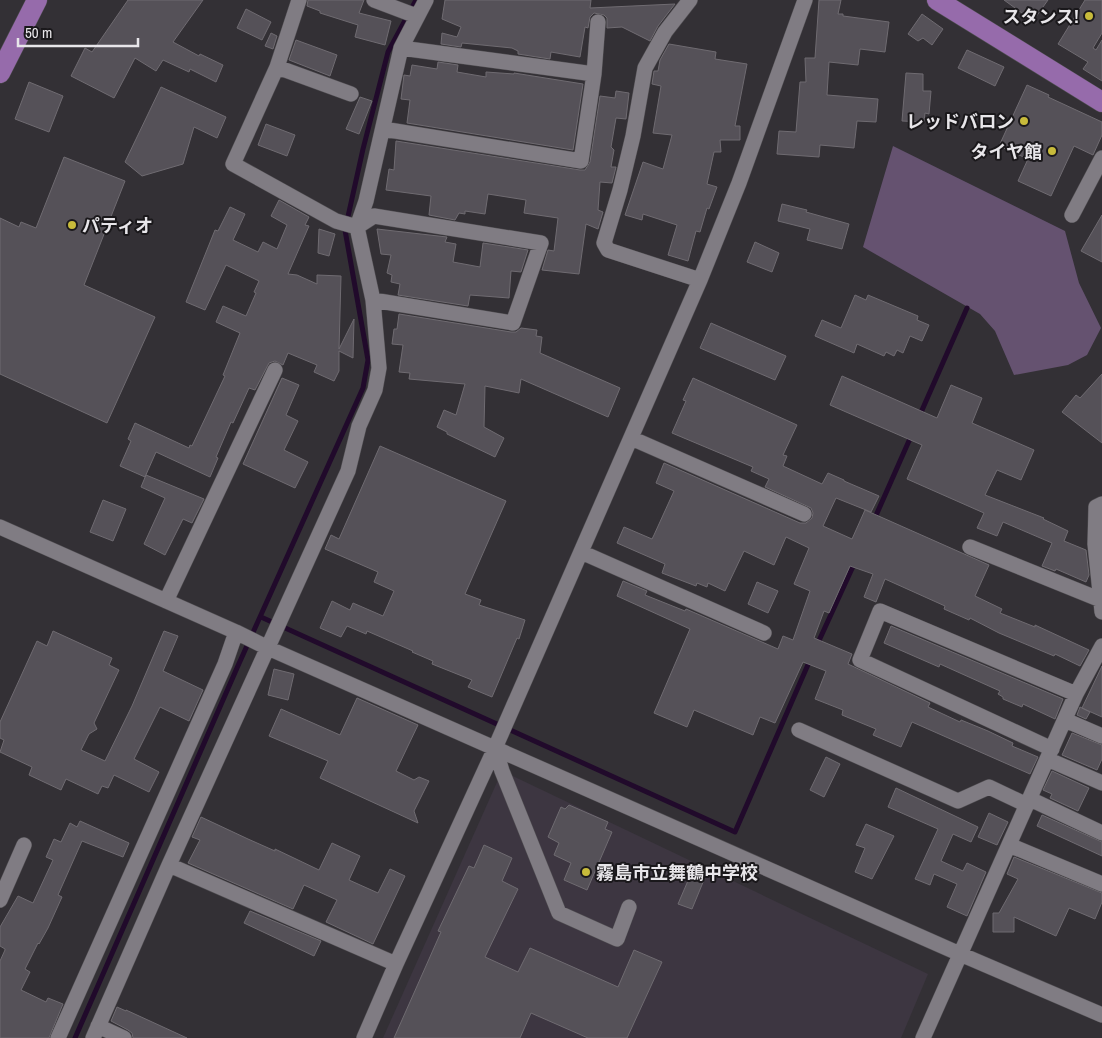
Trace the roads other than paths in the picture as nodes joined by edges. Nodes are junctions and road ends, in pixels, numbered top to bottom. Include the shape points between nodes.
1 (37, 0) edge
2 (299, 0) edge
3 (374, 0) edge
4 (426, 0) edge
5 (690, 0) edge
6 (805, 0) edge
7 (937, 0) edge
8 (409, 13) junction
9 (598, 22) dead end
10 (401, 48) junction
11 (277, 67) junction
12 (0, 73) edge
13 (594, 74) junction
14 (351, 94) dead end
15 (1102, 102) edge
16 (383, 129) junction
17 (1102, 158) edge
18 (1072, 215) dead end
19 (348, 224) junction
20 (700, 280) junction
21 (373, 300) junction
22 (276, 370) dead end
23 (631, 438) junction
24 (1102, 504) edge
25 (804, 514) dead end
26 (0, 527) edge
27 (970, 547) dead end
28 (581, 552) junction
29 (166, 601) junction
30 (1101, 606) edge
31 (239, 633) junction
32 (764, 633) dead end
33 (265, 646) junction
34 (1102, 646) edge
35 (1076, 694) junction
36 (1066, 720) junction
37 (799, 730) dead end
38 (1102, 736) edge
39 (495, 748) junction
40 (1050, 754) junction
41 (1102, 783) edge
42 (1028, 802) junction
43 (1102, 833) edge
44 (24, 845) dead end
45 (1009, 845) junction
46 (168, 866) junction
47 (1102, 884) edge
48 (0, 900) edge
49 (629, 907) dead end
50 (960, 954) junction
51 (396, 964) junction
52 (1102, 1015) edge
53 (95, 1032) edge
54 (58, 1038) edge
55 (124, 1038) edge
56 (364, 1038) edge
57 (923, 1038) edge

1 - 12 main road
2 - 11 street
3 - 8 street
4 - 8 street
5 - 20 street via 645,68 633,136 604,243 608,250
6 - 20 street
7 - 15 main road
8 - 10 street
9 - 13 street
10 - 13 street
10 - 16 street
11 - 14 street
11 - 19 street via 233,164
13 - 16 street via 581,161
16 - 19 street via 366,201
17 - 18 street
19 - 21 street
19 - 21 street via 374,216 540,243 513,323
20 - 23 street
21 - 33 street via 379,368 375,390 359,426 348,470
22 - 29 street
23 - 25 street
23 - 28 street
24 - 30 street via 1096,507 1095,544
26 - 29 street
27 - 30 street
28 - 32 street
28 - 39 street
29 - 31 street
31 - 33 street
31 - 54 street
33 - 39 street
33 - 46 street
34 - 35 street
35 - 36 street
35 - 40 street via 880,611 860,660
36 - 38 street
36 - 40 street
37 - 42 street via 958,801 989,787
39 - 49 street via 559,914 617,938
39 - 50 street
39 - 51 street
40 - 41 street
40 - 42 street
42 - 43 street
42 - 45 street
44 - 48 street
45 - 47 street
45 - 50 street
46 - 51 street
46 - 53 street
50 - 52 street
50 - 57 street
51 - 56 street
53 - 55 street

